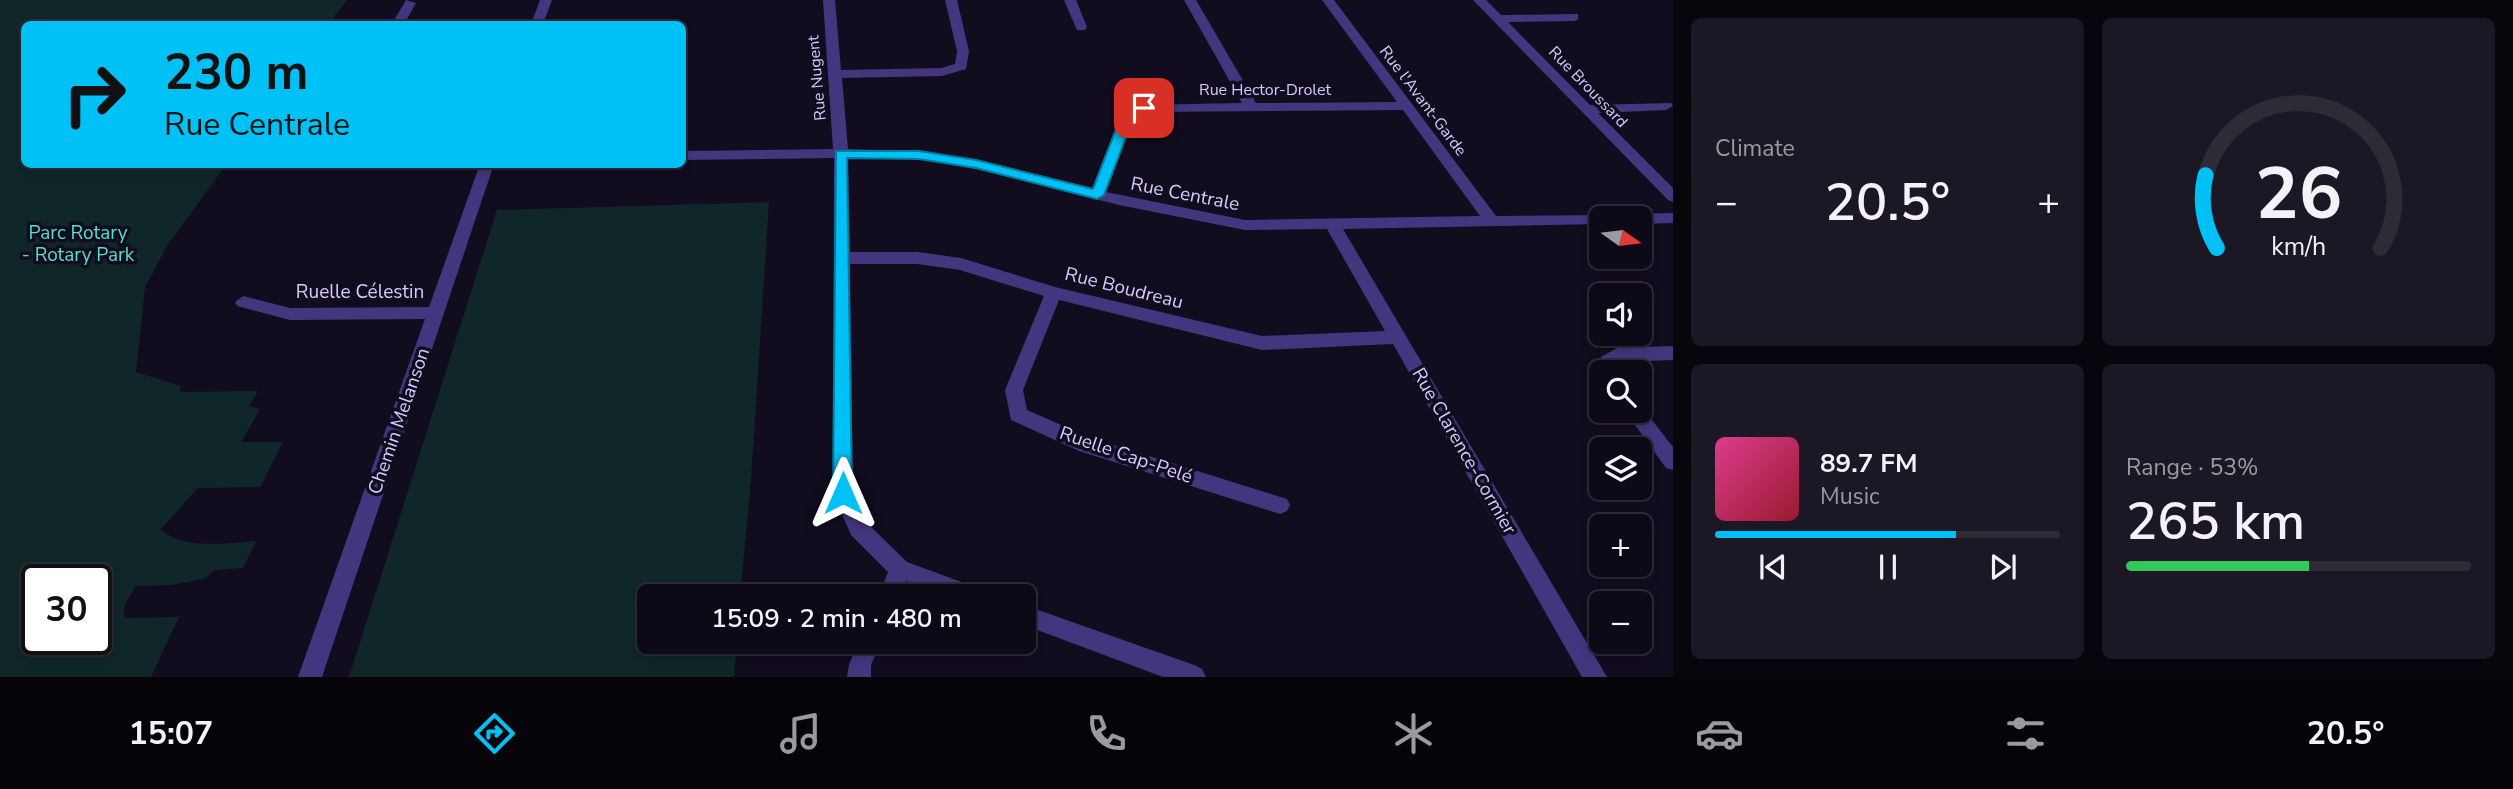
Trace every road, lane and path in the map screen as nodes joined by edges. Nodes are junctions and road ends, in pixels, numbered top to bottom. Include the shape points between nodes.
1 (546, 0) edge
2 (829, 0) edge
3 (951, 0) edge
4 (1070, 0) edge
5 (1190, 0) edge
6 (1328, 0) edge
7 (1479, 0) edge
8 (410, 4) dead end
9 (1574, 17) dead end
10 (1497, 19) junction
11 (400, 21) edge
12 (538, 21) edge
13 (1081, 27) dead end
14 (835, 74) junction
15 (1404, 106) junction
16 (1666, 106) dead end
17 (1251, 108) junction
18 (1585, 109) junction
19 (841, 153) junction
20 (686, 156) edge
21 (486, 168) edge
22 (1097, 195) junction
23 (1673, 197) edge
24 (1652, 218) edge
25 (1673, 218) edge
26 (1589, 219) edge
27 (1492, 221) junction
28 (1333, 225) junction
29 (842, 258) junction
30 (1054, 293) junction
31 (243, 302) dead end
32 (436, 313) junction
33 (1398, 337) junction
34 (1673, 353) edge
35 (1609, 360) edge
36 (1643, 423) edge
37 (1673, 462) edge
38 (1280, 505) dead end
39 (900, 569) junction
40 (894, 584) edge
41 (940, 584) edge
42 (1036, 618) edge
43 (866, 654) edge
44 (310, 677) edge
45 (859, 677) edge
46 (1194, 677) edge
47 (1595, 677) edge

1 - 12 street
2 - 14 street, Rue Nugent
3 - 14 street via 963,51 961,65 942,72
4 - 13 street
5 - 17 street
6 - 15 street, Rue l'Avant-Garde
7 - 10 street, Rue Broussard
8 - 11 street
9 - 10 street
10 - 18 street, Rue Broussard
14 - 19 street, Rue Nugent
15 - 17 street, Rue Hector-Drolet
15 - 27 street, Rue l'Avant-Garde
16 - 18 street
17 - 22 street, Rue Hector-Drolet via 1144,108 1126,119
18 - 23 street, Rue Broussard
19 - 20 street, Rue Centrale
19 - 22 street, Rue Centrale via 919,155 976,164
19 - 29 street, Rue Nugent
21 - 32 street, Chemin Melanson
22 - 28 street, Rue Centrale via 1245,225
24 - 25 street
26 - 27 street, Rue Centrale
27 - 28 street, Rue Centrale
28 - 33 street, Rue Clarence-Cormier
29 - 30 street, Rue Boudreau via 918,258 961,264
29 - 39 street, Rue Nugent via 843,493 859,528
30 - 33 street, Rue Boudreau via 1262,343
30 - 38 street, Ruelle Cap-Pelé via 1014,390 1018,415 1086,445
31 - 32 street, Ruelle Célestin via 290,314
32 - 44 street, Chemin Melanson
33 - 47 street, Rue Clarence-Cormier
34 - 35 street
36 - 37 street
39 - 40 street
39 - 41 street
42 - 46 street
43 - 45 street

